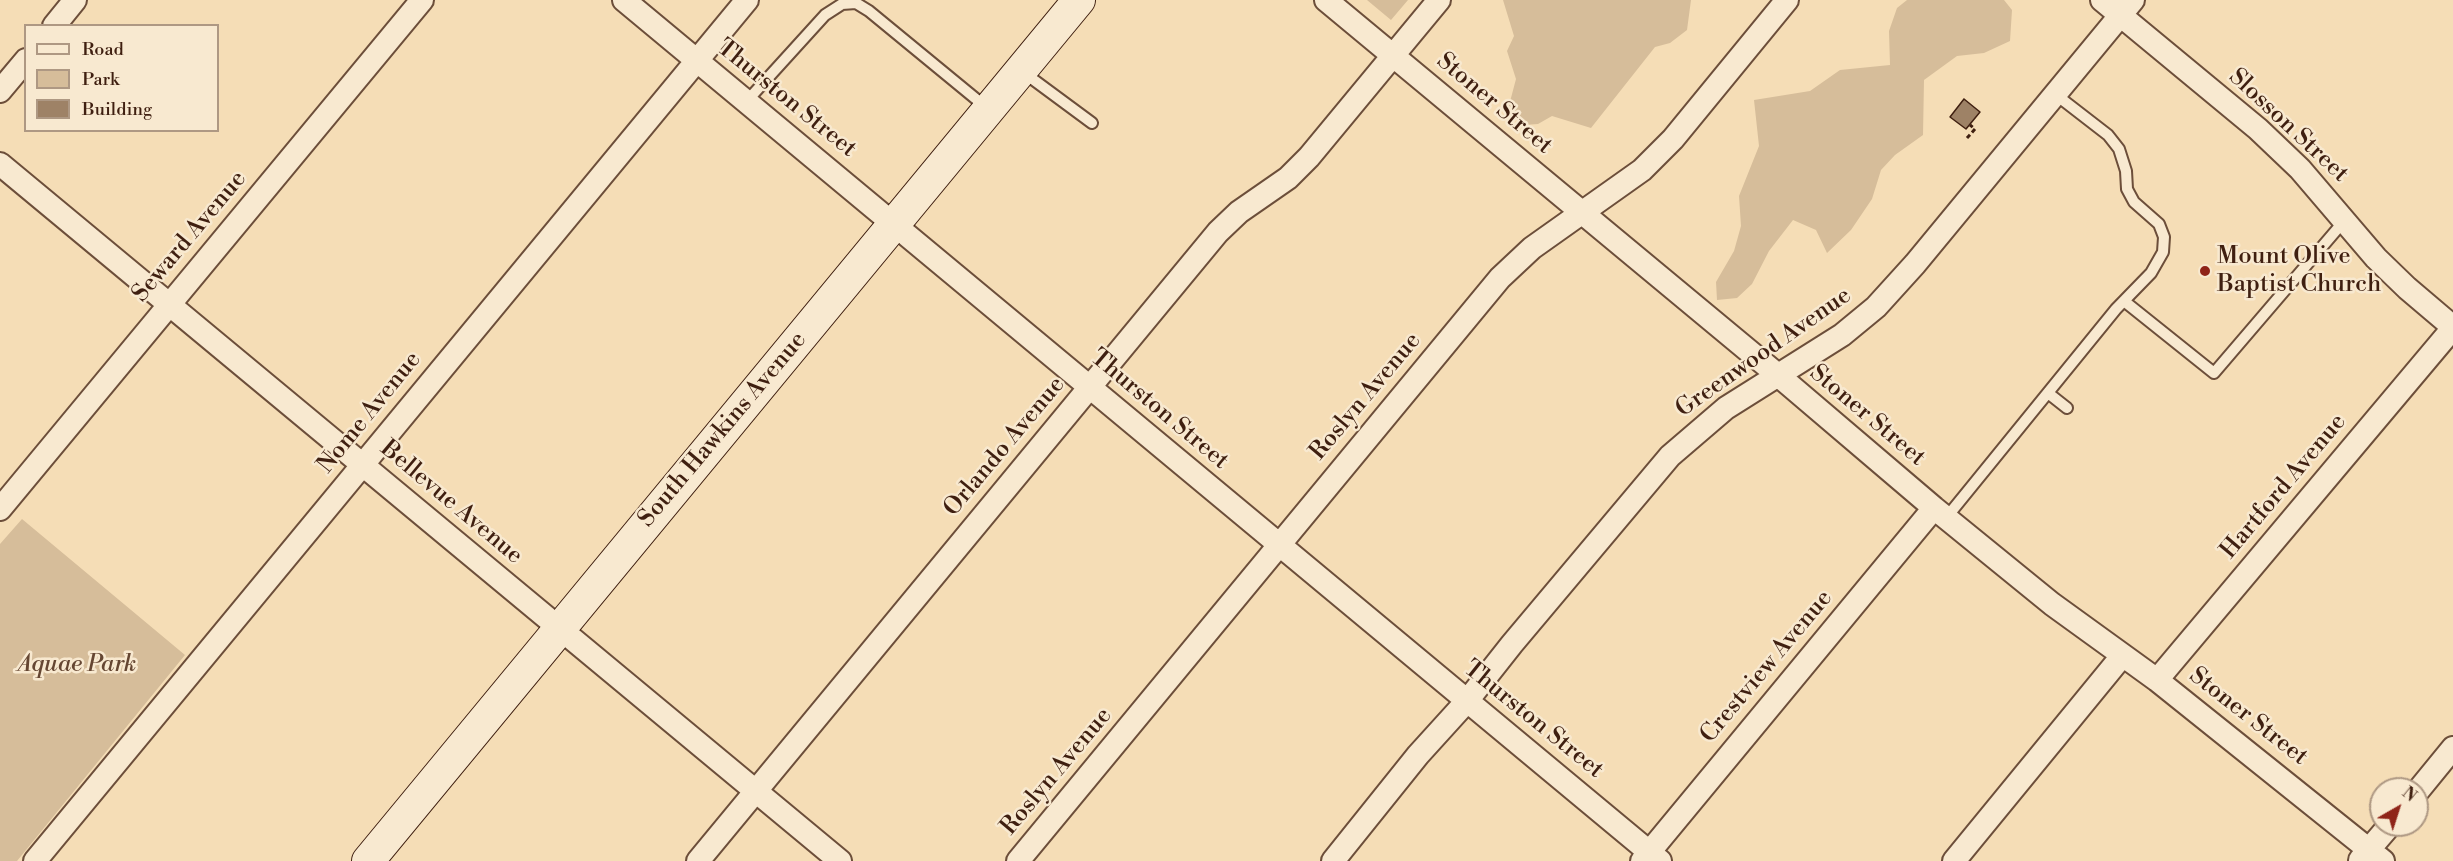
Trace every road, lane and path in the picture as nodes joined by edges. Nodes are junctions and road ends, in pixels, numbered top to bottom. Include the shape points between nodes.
1 (75, 0) edge
2 (422, 0) edge
3 (624, 0) edge
4 (747, 0) edge
5 (1078, 0) edge
6 (1326, 0) edge
7 (1439, 0) edge
8 (1787, 0) edge
9 (2102, 0) edge
10 (2127, 8) edge
11 (56, 24) edge
12 (1393, 55) junction
13 (697, 61) junction
14 (24, 62) edge
15 (1020, 70) junction
16 (0, 91) edge
17 (2055, 94) junction
18 (746, 102) junction
19 (988, 109) junction
20 (1092, 123) dead end
21 (1970, 125) dead end
22 (1967, 138) dead end
23 (0, 164) edge
24 (1582, 213) junction
25 (2345, 220) junction
26 (894, 223) junction
27 (2124, 301) junction
28 (169, 305) junction
29 (2453, 328) edge
30 (1779, 376) junction
31 (1090, 387) junction
32 (2048, 393) junction
33 (2067, 408) dead end
34 (363, 465) junction
35 (0, 509) edge
36 (1940, 513) junction
37 (1280, 546) junction
38 (560, 628) junction
39 (2122, 656) junction
40 (2157, 680) junction
41 (1467, 701) junction
42 (2453, 748) edge
43 (2429, 777) edge
44 (757, 792) junction
45 (2383, 837) edge
46 (2371, 857) edge
47 (1650, 858) edge
48 (35, 861) edge
49 (368, 861) edge
50 (698, 861) edge
51 (840, 861) edge
52 (1018, 861) edge
53 (1333, 861) edge
54 (1954, 861) edge

1 - 11 street
2 - 28 street, Seward Avenue
3 - 13 street, Thurston Street
4 - 13 street, Nome Avenue
5 - 15 street, South Hawkins Avenue
6 - 12 street, Stoner Street
7 - 12 street, Orlando Avenue
8 - 24 street, Roslyn Avenue via 1672,139 1642,170
9 - 10 street, Slosson Street
10 - 17 street, Greenwood Avenue
10 - 25 street, Slosson Street via 2300,169
12 - 24 street, Stoner Street
12 - 31 street, Orlando Avenue via 1309,157 1218,232
13 - 18 street, Thurston Street
13 - 34 street, Nome Avenue
14 - 16 street
15 - 19 street, South Hawkins Avenue
15 - 20 lane
17 - 27 lane via 2108,135 2119,149 2127,189 2134,202 2159,224 2164,237 2163,252 2151,273
17 - 30 street, Greenwood Avenue via 1875,307 1842,336
18 - 19 lane via 825,15 842,4 856,3
18 - 26 street, Thurston Street
19 - 26 street, South Hawkins Avenue
21 - 22 path via 1975,129
23 - 28 street, Bellevue Avenue
24 - 30 street, Stoner Street
24 - 37 street, Roslyn Avenue via 1532,248 1500,278
25 - 27 lane via 2214,374
25 - 29 street, Slosson Street via 2376,258
26 - 31 street, Thurston Street
26 - 38 street, South Hawkins Avenue
27 - 32 lane
28 - 34 street, Bellevue Avenue
28 - 35 street, Seward Avenue
29 - 40 street, Hartford Avenue
30 - 36 street, Stoner Street
30 - 41 street, Greenwood Avenue via 1726,408 1670,456
31 - 37 street, Thurston Street
31 - 44 street, Orlando Avenue
32 - 33 lane
32 - 36 lane
34 - 38 street, Bellevue Avenue
34 - 48 street, Nome Avenue
36 - 39 street, Stoner Street
36 - 47 street, Crestview Avenue
37 - 41 street, Thurston Street
37 - 52 street, Roslyn Avenue
38 - 44 street, Bellevue Avenue
38 - 49 street, South Hawkins Avenue
39 - 40 street, Stoner Street
39 - 54 street
40 - 46 street, Stoner Street
41 - 47 street, Thurston Street
41 - 53 street, Greenwood Avenue
42 - 43 street
44 - 50 street, Orlando Avenue
44 - 51 street, Bellevue Avenue
45 - 46 street

